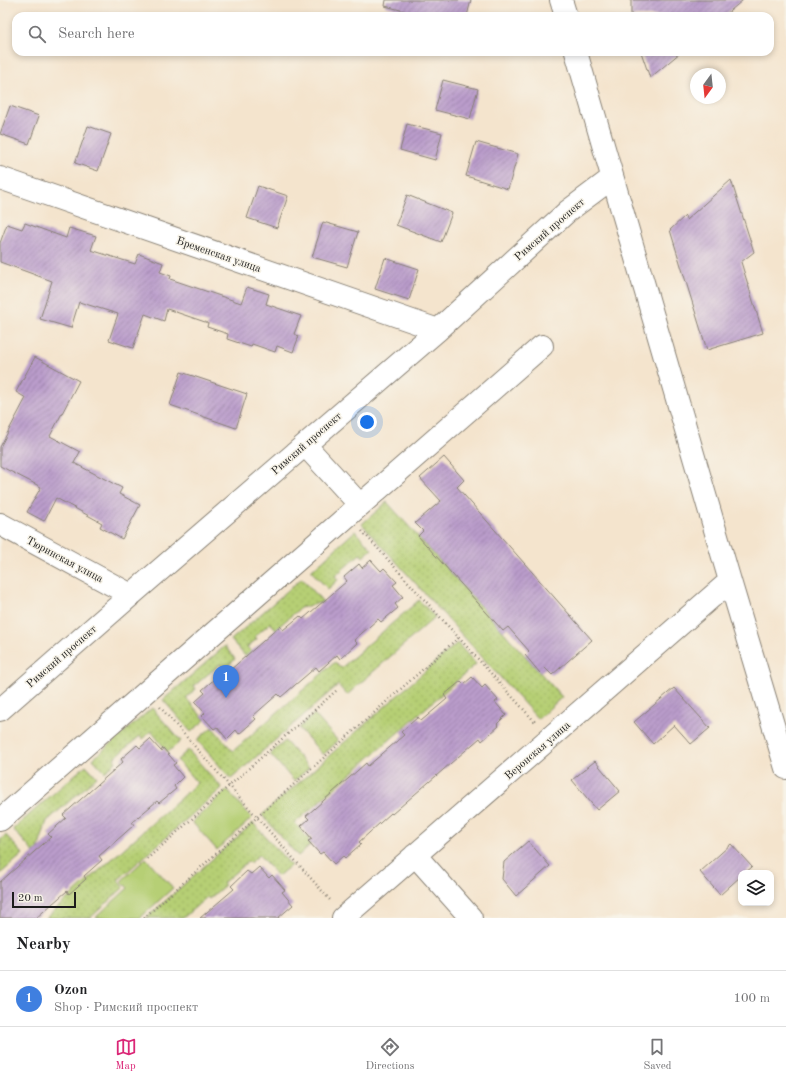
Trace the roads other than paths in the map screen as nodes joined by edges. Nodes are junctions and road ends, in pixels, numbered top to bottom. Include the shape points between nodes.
1 (561, 0) edge
2 (565, 12) edge
3 (577, 56) edge
4 (0, 178) edge
5 (612, 178) junction
6 (438, 330) junction
7 (542, 346) dead end
8 (305, 445) junction
9 (354, 511) junction
10 (0, 524) edge
11 (730, 582) junction
12 (130, 594) junction
13 (0, 710) edge
14 (786, 768) edge
15 (0, 820) edge
16 (415, 855) junction
17 (344, 917) edge
18 (471, 918) edge

1 - 2 street
3 - 5 street
4 - 6 street, Бременская улица
5 - 6 street, Римский проспект via 568,211
5 - 11 street
6 - 8 street, Римский проспект
7 - 9 street
8 - 9 street
8 - 12 street, Римский проспект
9 - 15 street
10 - 12 street, Тюринская улица
11 - 14 street
11 - 16 street, Веронская улица
12 - 13 street, Римский проспект
16 - 17 street, Веронская улица
16 - 18 street

